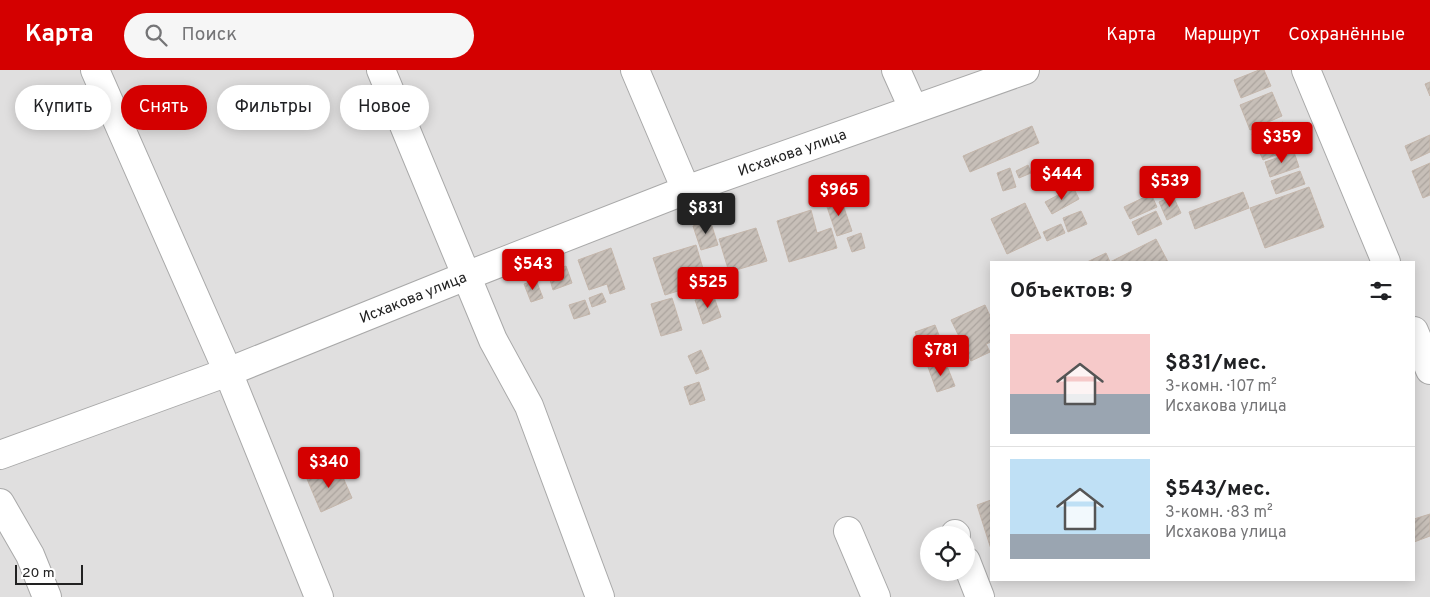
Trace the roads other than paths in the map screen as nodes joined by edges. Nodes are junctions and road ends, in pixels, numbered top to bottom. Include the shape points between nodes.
1 (95, 70) edge
2 (381, 70) edge
3 (635, 70) edge
4 (896, 70) edge
5 (1025, 70) edge
6 (1306, 70) edge
7 (913, 108) junction
8 (686, 190) junction
9 (1386, 261) edge
10 (466, 276) junction
11 (1415, 333) edge
12 (1430, 370) edge
13 (228, 372) junction
14 (0, 455) edge
15 (0, 503) edge
16 (848, 531) dead end
17 (974, 581) edge
18 (47, 597) edge
19 (319, 597) edge
20 (600, 597) edge
21 (876, 597) edge
22 (980, 597) edge

1 - 13 street
2 - 10 street
3 - 8 street
4 - 7 street
5 - 7 street, Исхакова улица
6 - 9 street
7 - 8 street, Исхакова улица
8 - 10 street, Исхакова улица
10 - 13 street, Исхакова улица
10 - 20 street via 493,340 530,406
11 - 12 street
13 - 14 street, Исхакова улица
13 - 19 street
15 - 18 street via 30,555
16 - 21 street
17 - 22 street

